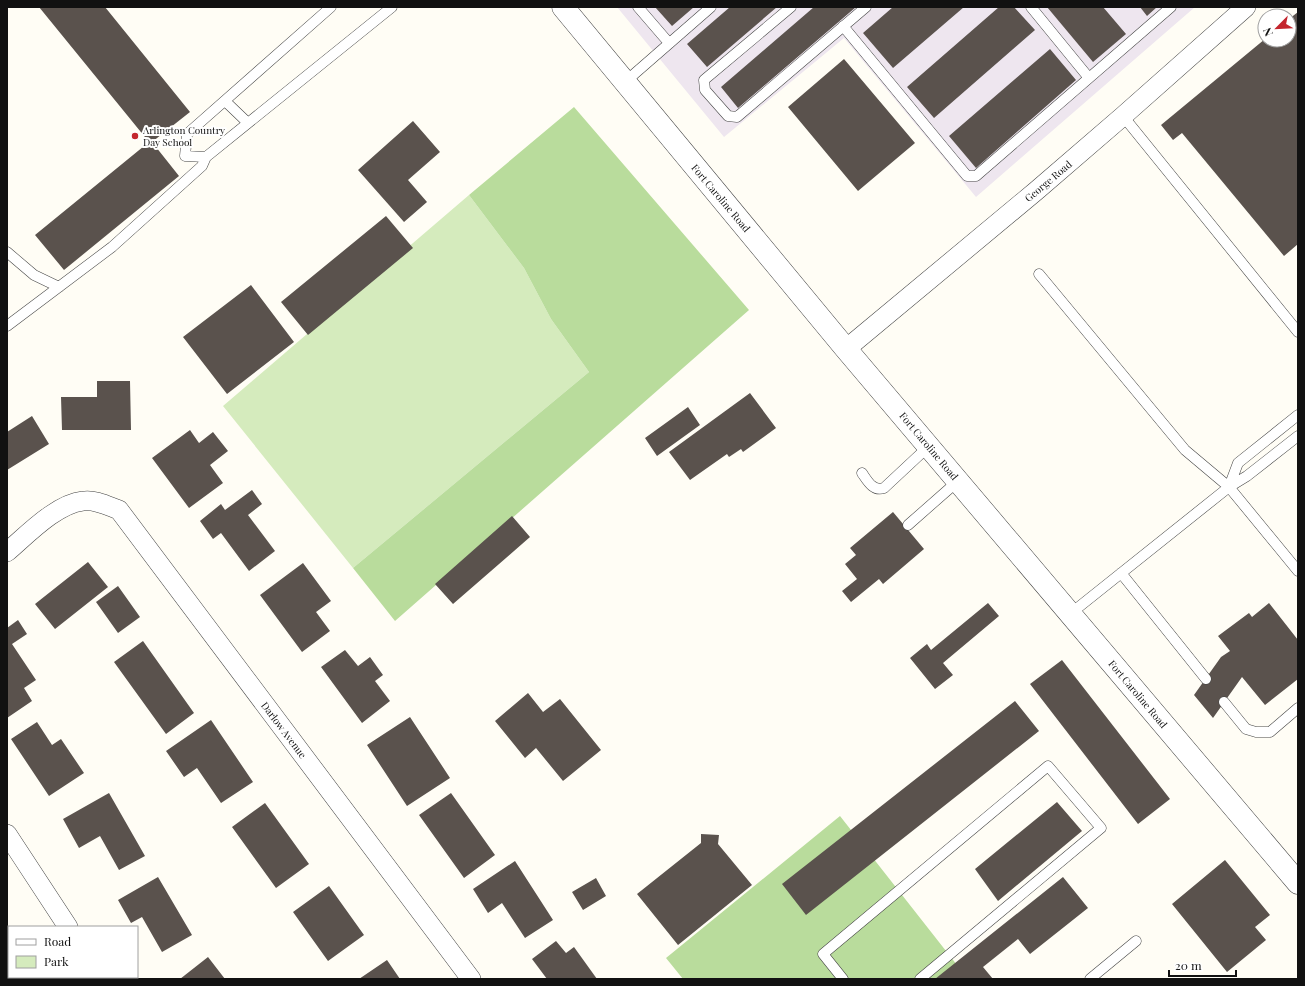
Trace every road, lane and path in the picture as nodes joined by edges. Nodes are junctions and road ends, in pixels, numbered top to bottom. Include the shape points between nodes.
1 (331, 7) edge
2 (392, 7) edge
3 (563, 7) edge
4 (638, 7) edge
5 (711, 7) edge
6 (791, 7) edge
7 (866, 7) edge
8 (1031, 7) edge
9 (1171, 7) edge
10 (1246, 7) edge
11 (843, 26) junction
12 (669, 43) junction
13 (1089, 78) junction
14 (625, 82) junction
15 (225, 101) junction
16 (1123, 116) junction
17 (248, 123) junction
18 (206, 157) junction
19 (7, 252) edge
20 (1039, 274) dead end
21 (59, 287) junction
22 (7, 326) edge
23 (1298, 332) edge
24 (846, 349) junction
25 (1298, 415) edge
26 (1298, 436) edge
27 (929, 446) junction
28 (862, 473) dead end
29 (958, 481) junction
30 (1229, 487) junction
31 (908, 525) dead end
32 (7, 552) edge
33 (1298, 572) edge
34 (1121, 573) junction
35 (1070, 614) junction
36 (1206, 679) dead end
37 (1224, 702) dead end
38 (1298, 708) edge
39 (7, 834) edge
40 (1298, 883) edge
41 (67, 926) edge
42 (1136, 941) dead end
43 (471, 979) edge
44 (843, 979) edge
45 (920, 979) edge
46 (1090, 979) edge

1 - 15 lane
2 - 17 lane
3 - 14 street, Fort Caroline Road
4 - 12 lane
5 - 12 lane
6 - 11 lane via 704,80 705,90 728,116 737,116
7 - 11 lane
8 - 13 lane
9 - 13 lane
10 - 16 street, George Road
11 - 13 lane via 967,176 976,176
12 - 14 lane
14 - 24 street, Fort Caroline Road
15 - 17 lane
15 - 18 lane via 187,134 185,156
16 - 23 lane
16 - 24 street, George Road
17 - 18 lane
18 - 21 lane via 202,166 112,247
19 - 21 lane via 34,275
20 - 30 lane via 1185,450
21 - 22 lane
24 - 27 street, Fort Caroline Road
25 - 30 lane via 1238,463
26 - 30 lane via 1248,476
27 - 28 lane via 884,488 876,489
27 - 29 street, Fort Caroline Road
29 - 31 lane
29 - 35 street, Fort Caroline Road
30 - 33 lane
30 - 34 lane
32 - 43 street, Darlow Avenue via 66,506 84,501 118,510
34 - 35 lane
34 - 36 lane
35 - 40 street, Fort Caroline Road
37 - 38 lane via 1246,729 1256,732 1270,732
39 - 41 street
42 - 46 lane
44 - 45 lane via 823,954 1048,766 1101,828

